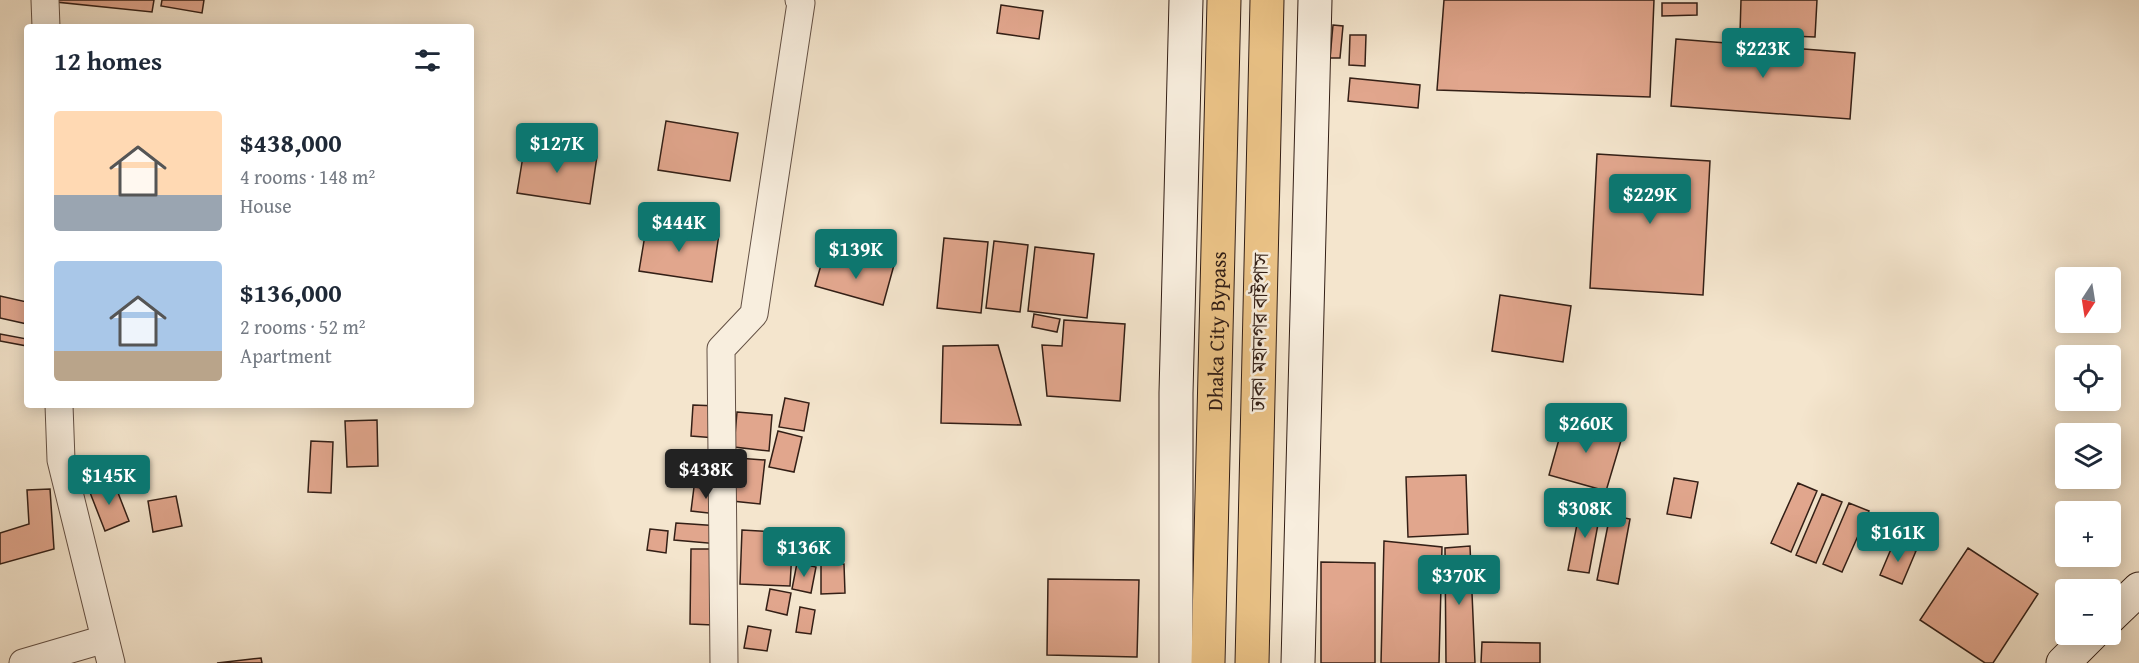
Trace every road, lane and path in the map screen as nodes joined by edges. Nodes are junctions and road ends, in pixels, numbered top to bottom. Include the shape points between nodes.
1 (45, 0) edge
2 (799, 0) edge
3 (1186, 0) edge
4 (1224, 0) edge
5 (1267, 0) edge
6 (1315, 0) edge
7 (46, 24) edge
8 (59, 408) edge
9 (2139, 589) edge
10 (2121, 606) edge
11 (2081, 645) edge
12 (108, 651) edge
13 (23, 663) edge
14 (724, 663) edge
15 (1176, 663) edge
16 (1208, 663) edge
17 (1252, 663) edge
18 (1298, 663) edge
19 (2063, 663) edge

1 - 7 street
2 - 14 street via 754,314 721,349
3 - 15 main road via 1176,393
4 - 16 highway, Dhaka City Bypass
5 - 17 highway, ঢাকা মহানগর বাইপাস
6 - 18 main road
8 - 12 street via 61,460
9 - 10 main road
11 - 19 main road
12 - 13 street

